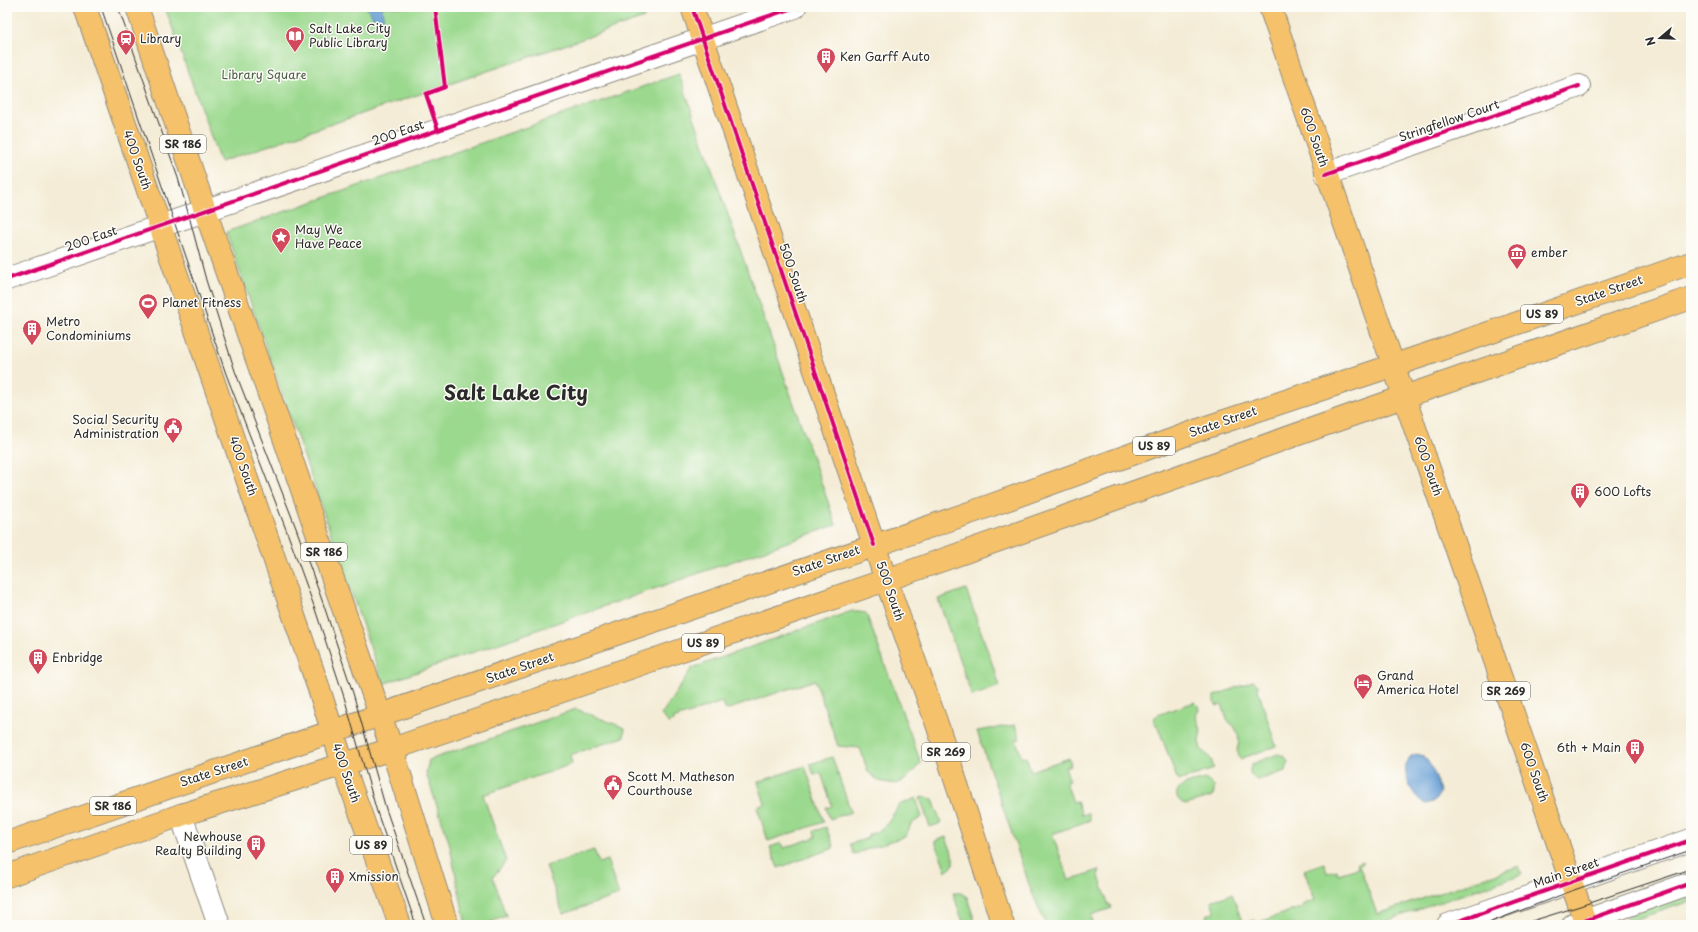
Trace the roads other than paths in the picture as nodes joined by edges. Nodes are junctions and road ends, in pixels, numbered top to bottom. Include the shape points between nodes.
1 (85, 7) edge
2 (137, 7) edge
3 (692, 7) edge
4 (795, 7) edge
5 (1270, 7) edge
6 (703, 39) junction
7 (1579, 86) dead end
8 (1326, 174) junction
9 (205, 210) junction
10 (160, 226) junction
11 (1691, 263) edge
12 (7, 279) edge
13 (1691, 298) edge
14 (1393, 365) junction
15 (1405, 397) junction
16 (874, 545) junction
17 (886, 580) junction
18 (380, 715) junction
19 (333, 733) junction
20 (392, 749) junction
21 (343, 764) junction
22 (181, 815) junction
23 (1691, 840) edge
24 (7, 843) edge
25 (7, 876) edge
26 (1571, 882) junction
27 (1691, 883) edge
28 (1582, 924) edge
29 (219, 925) edge
30 (400, 925) edge
31 (447, 925) edge
32 (1003, 925) edge
33 (1448, 925) edge

1 - 10 main road, 400 South
2 - 9 main road, SR 186
3 - 6 main road, 500 South
4 - 6 street, 200 East
5 - 8 main road, 600 South
6 - 9 street, 200 East
6 - 16 main road, 500 South
7 - 8 street, Stringfellow Court
8 - 14 main road, 600 South
9 - 10 street, 200 East
9 - 18 main road, SR 186
10 - 12 street, 200 East
10 - 19 main road, 400 South
11 - 14 main road, State Street / US 89
13 - 15 main road, US 89
14 - 15 main road, 600 South / SR 269
14 - 16 main road, State Street / US 89 via 1207,427
15 - 17 main road, US 89
15 - 26 main road, 600 South / SR 269
16 - 17 main road, 500 South / SR 269
16 - 18 main road, State Street / US 89
17 - 20 main road, US 89
17 - 32 main road, 500 South / SR 269 via 938,727
18 - 19 main road, State Street / US 89
18 - 20 main road, SR 186
19 - 21 main road, 400 South / US 89
19 - 24 main road, State Street / SR 186
20 - 21 main road, SR 186
20 - 31 main road
21 - 22 main road, SR 186
21 - 30 main road, 400 South / US 89
22 - 25 main road, SR 186
22 - 29 street
23 - 26 street, Main Street
26 - 28 main road, 600 South / SR 269
26 - 33 street, Main Street
27 - 28 street

